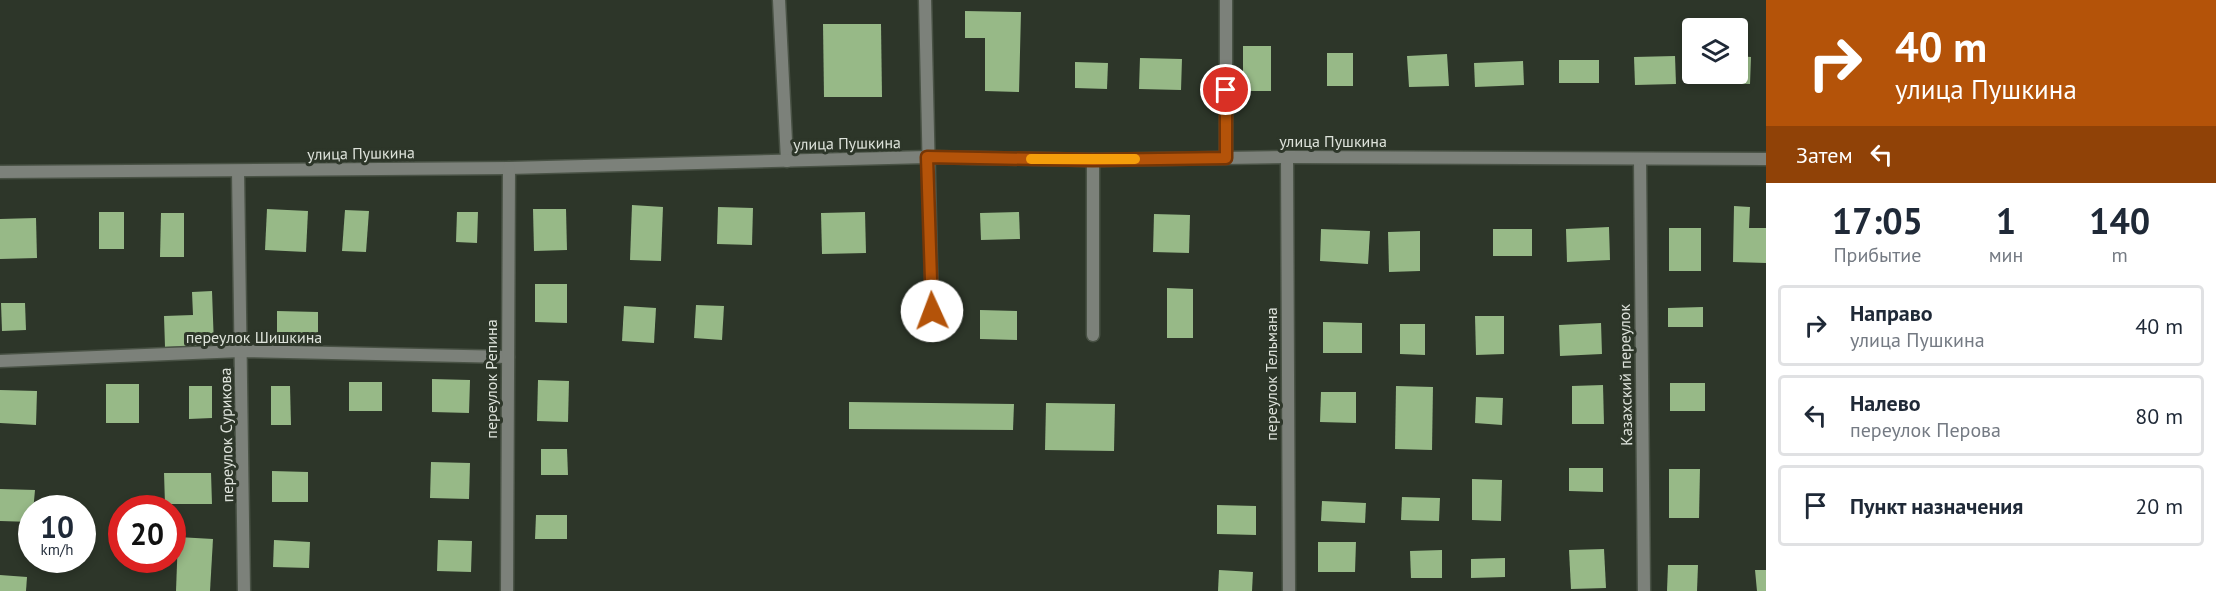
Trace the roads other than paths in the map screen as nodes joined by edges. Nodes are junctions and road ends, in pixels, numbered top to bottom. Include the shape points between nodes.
1 (779, 0) edge
2 (925, 0) edge
3 (1226, 0) edge
4 (927, 157) junction
5 (1287, 157) junction
6 (1226, 158) junction
7 (1640, 159) junction
8 (1766, 159) edge
9 (1093, 160) junction
10 (787, 161) junction
11 (508, 168) junction
12 (238, 171) junction
13 (0, 172) edge
14 (932, 311) dead end
15 (1093, 335) dead end
16 (241, 351) junction
17 (508, 357) junction
18 (0, 361) edge
19 (244, 591) edge
20 (507, 591) edge
21 (1289, 591) edge
22 (1644, 591) edge

1 - 10 lane
2 - 4 lane
3 - 6 lane
4 - 9 lane, улица Пушкина
4 - 10 lane, улица Пушкина
4 - 14 lane
5 - 6 lane, улица Пушкина
5 - 7 lane, улица Пушкина
5 - 21 lane, переулок Тельмана
6 - 9 lane, улица Пушкина
7 - 8 lane, улица Пушкина
7 - 22 lane, Казахский переулок
9 - 15 lane
10 - 11 lane, улица Пушкина
11 - 12 lane, улица Пушкина
11 - 17 lane, переулок Репина
12 - 13 lane, улица Пушкина
12 - 16 lane, переулок Сурикова
16 - 17 lane, переулок Шишкина
16 - 18 lane, переулок Шишкина
16 - 19 lane, переулок Сурикова
17 - 20 lane, переулок Репина

